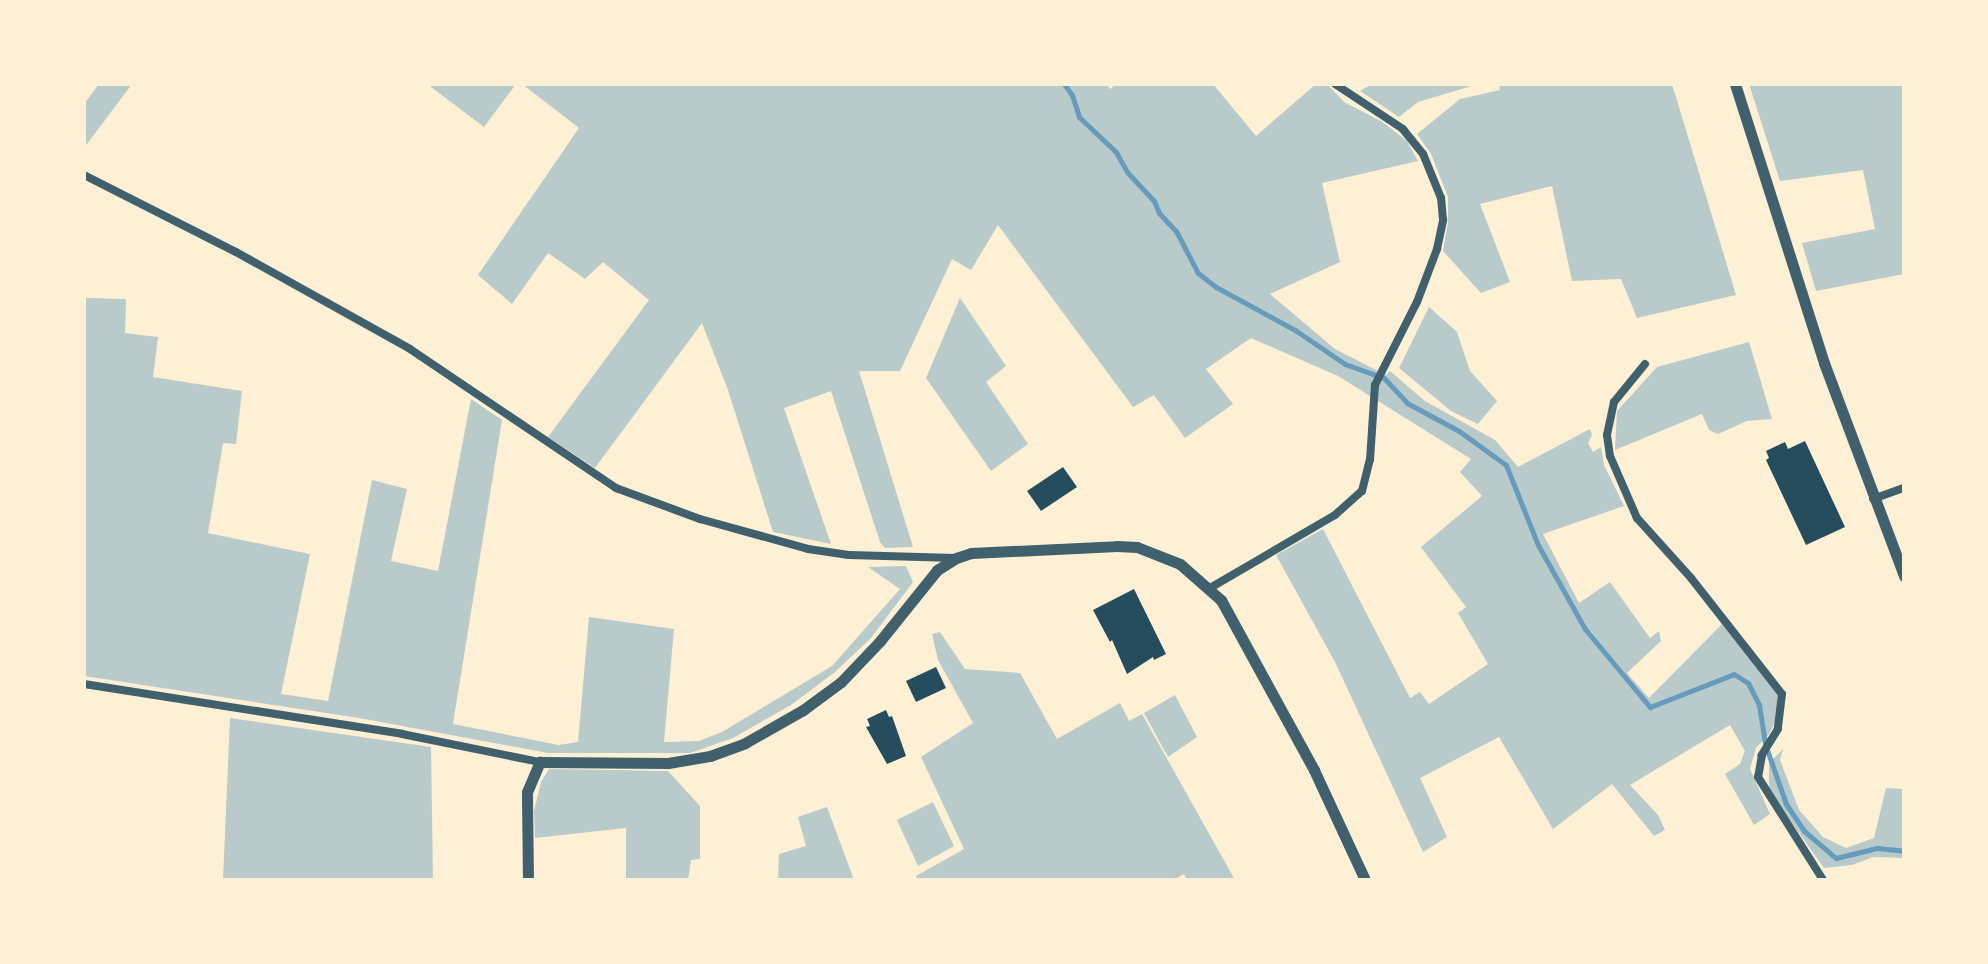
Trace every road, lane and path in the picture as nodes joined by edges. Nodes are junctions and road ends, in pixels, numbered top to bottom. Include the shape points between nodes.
1 (1335, 84) edge
2 (1735, 84) edge
3 (84, 175) edge
4 (1645, 364) dead end
5 (1904, 488) edge
6 (1873, 499) junction
7 (956, 558) junction
8 (1904, 576) edge
9 (1210, 588) junction
10 (84, 684) edge
11 (540, 762) junction
12 (528, 880) edge
13 (1365, 880) edge
14 (1823, 880) edge

1 - 9 street via 1403,129 1430,166 1443,220 1434,261 1375,385 1370,460 1362,491 1335,515
2 - 6 street
3 - 7 street via 410,349 581,467 639,499 808,549
4 - 14 street via 1614,402 1607,435 1610,456 1637,518 1782,694 1778,729 1762,755 1758,777
5 - 6 street
6 - 8 street
7 - 9 street via 971,553 1137,547 1180,564
7 - 11 street via 931,576 841,682 745,743 668,763
9 - 13 street via 1231,613 1273,691
10 - 11 street via 402,734
11 - 12 street via 527,792

